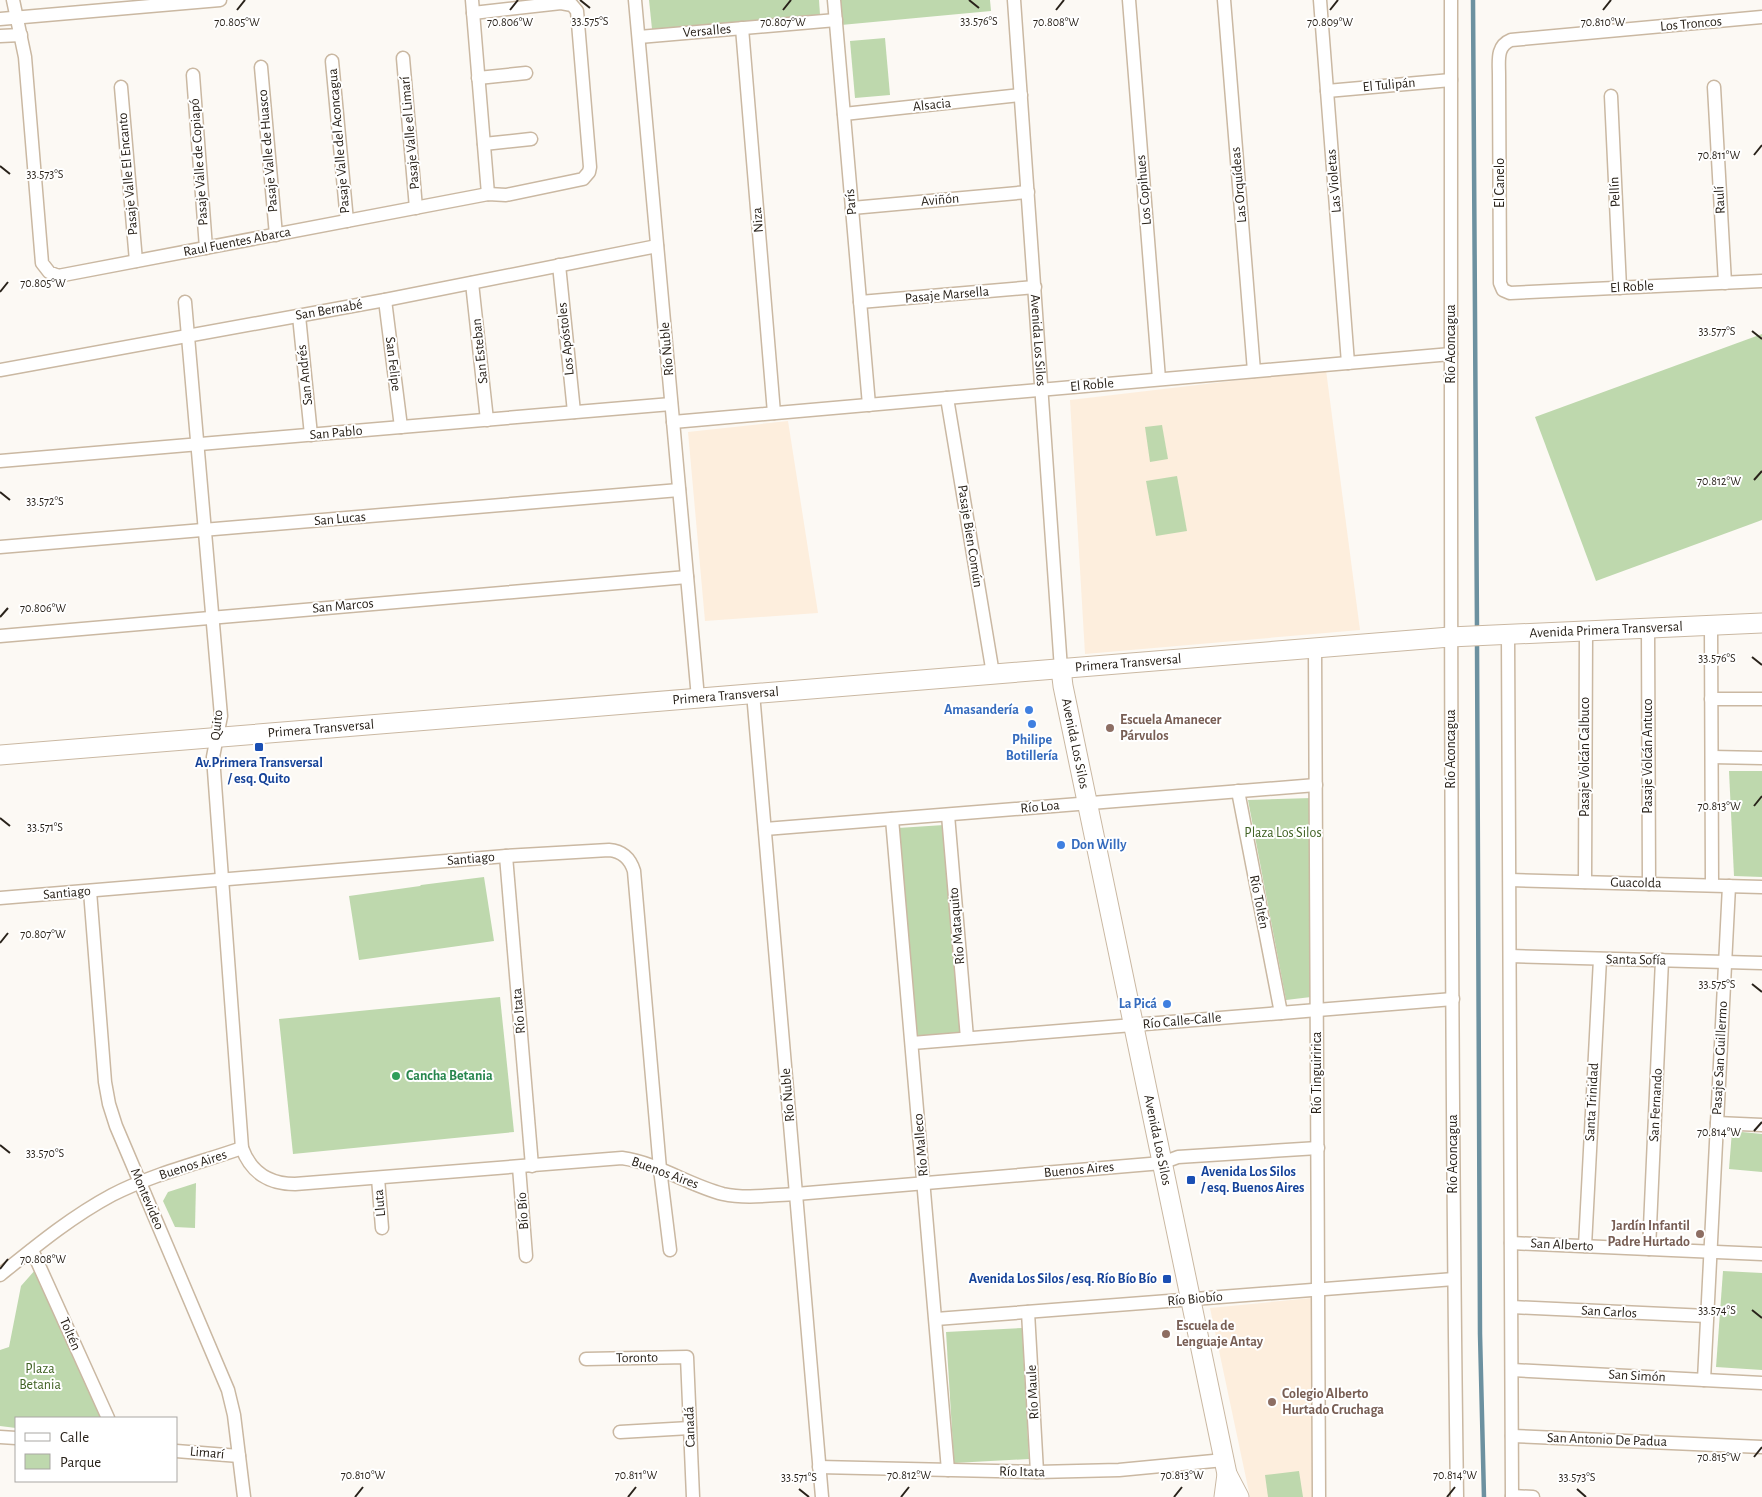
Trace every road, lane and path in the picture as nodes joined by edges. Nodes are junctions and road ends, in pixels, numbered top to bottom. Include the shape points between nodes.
1 (13, 0) edge
2 (220, 0) edge
3 (635, 0) edge
4 (834, 0) edge
5 (1014, 0) edge
6 (1129, 0) edge
7 (1224, 0) edge
8 (1320, 0) edge
9 (1451, 0) edge
10 (145, 3) edge
11 (473, 6) edge
12 (1762, 17) edge
13 (18, 18) junction
14 (0, 19) edge
15 (836, 20) junction
16 (742, 28) junction
17 (21, 34) junction
18 (0, 36) edge
19 (638, 37) junction
20 (403, 58) dead end
21 (332, 61) dead end
22 (261, 67) dead end
23 (526, 73) dead end
24 (1499, 75) joint
25 (193, 76) dead end
26 (478, 78) junction
27 (1451, 80) junction
28 (1714, 86) dead end
29 (121, 87) dead end
30 (1327, 91) junction
31 (1021, 95) junction
32 (1611, 96) dead end
33 (844, 114) junction
34 (531, 139) dead end
35 (484, 144) junction
36 (1028, 192) junction
37 (488, 194) junction
38 (416, 208) junction
39 (852, 208) junction
40 (347, 221) junction
41 (276, 234) junction
42 (657, 246) junction
43 (206, 248) junction
44 (136, 261) junction
45 (559, 265) junction
46 (1762, 281) edge
47 (472, 283) junction
48 (1725, 283) junction
49 (1035, 287) junction
50 (1620, 288) junction
51 (1503, 290) joint
52 (384, 300) junction
53 (185, 302) dead end
54 (860, 302) junction
55 (299, 316) junction
56 (188, 336) junction
57 (1451, 354) junction
58 (1348, 362) junction
59 (0, 370) edge
60 (1254, 371) junction
61 (1159, 379) junction
62 (1042, 389) junction
63 (947, 398) junction
64 (672, 404) junction
65 (869, 404) junction
66 (574, 412) junction
67 (774, 413) junction
68 (487, 420) junction
69 (673, 422) junction
70 (401, 427) junction
71 (311, 435) junction
72 (198, 444) junction
73 (0, 461) edge
74 (679, 490) junction
75 (205, 530) junction
76 (0, 547) edge
77 (687, 577) junction
78 (212, 618) junction
79 (1762, 623) edge
80 (1711, 626) junction
81 (1648, 629) junction
82 (1586, 632) junction
83 (1508, 635) junction
84 (0, 636) edge
85 (1450, 637) junction
86 (1315, 648) junction
87 (1060, 669) junction
88 (993, 674) junction
89 (753, 693) junction
90 (698, 698) junction
91 (1762, 699) edge
92 (1711, 700) junction
93 (217, 737) junction
94 (0, 755) edge
95 (1712, 758) junction
96 (1762, 758) edge
97 (1316, 784) junction
98 (1238, 791) junction
99 (1087, 803) junction
100 (948, 814) junction
101 (892, 819) junction
102 (765, 829) junction
103 (506, 856) junction
104 (1510, 880) junction
105 (222, 881) junction
106 (1585, 882) junction
107 (1649, 884) junction
108 (1712, 885) junction
109 (1729, 886) junction
110 (1762, 887) edge
111 (90, 891) junction
112 (0, 898) edge
113 (1510, 956) junction
114 (1600, 959) junction
115 (1662, 960) junction
116 (1725, 962) junction
117 (1762, 963) edge
118 (1453, 999) junction
119 (1317, 1010) junction
120 (1281, 1013) junction
121 (1134, 1025) junction
122 (967, 1038) junction
123 (912, 1043) junction
124 (1717, 1123) junction
125 (1762, 1125) edge
126 (242, 1148) junction
127 (1318, 1148) junction
128 (1162, 1162) junction
129 (526, 1166) junction
130 (660, 1169) junction
131 (378, 1178) junction
132 (140, 1182) junction
133 (924, 1183) junction
134 (796, 1194) junction
135 (382, 1228) dead end
136 (1511, 1243) junction
137 (1584, 1246) junction
138 (1649, 1249) junction
139 (32, 1250) junction
140 (670, 1250) dead end
141 (1710, 1252) junction
142 (1762, 1254) edge
143 (526, 1256) dead end
144 (2, 1270) edge
145 (1454, 1279) junction
146 (1318, 1289) junction
147 (1190, 1299) junction
148 (1512, 1307) junction
149 (1028, 1312) junction
150 (1707, 1316) junction
151 (936, 1319) junction
152 (688, 1357) joint
153 (586, 1359) dead end
154 (1512, 1370) junction
155 (1704, 1380) junction
156 (1762, 1383) edge
157 (108, 1417) edge
158 (690, 1428) junction
159 (620, 1432) dead end
160 (1512, 1436) junction
161 (0, 1437) edge
162 (15, 1438) edge
163 (1762, 1447) edge
164 (178, 1451) edge
165 (239, 1456) junction
166 (819, 1467) junction
167 (1225, 1467) junction
168 (948, 1470) junction
169 (1037, 1472) junction
170 (244, 1497) edge
171 (693, 1497) edge
172 (822, 1497) edge
173 (1224, 1497) edge
174 (1239, 1497) edge
175 (1319, 1497) edge
176 (1457, 1497) edge
177 (1512, 1497) edge
178 (1534, 1497) edge

1 - 13 street, Raul Fuentes Abarca
2 - 10 street
3 - 19 street, Río Ñuble
4 - 15 street, París
5 - 31 street, Avenida Los Silos
6 - 61 street, Los Copihues
7 - 60 street, Las Orquídeas
8 - 30 street, Las Violetas
9 - 27 street, Río Aconcagua
10 - 13 street
11 - 26 street
11 - 37 street, Raul Fuentes Abarca via 567,3 578,14 589,172 579,181 506,195
12 - 24 street, Los Troncos via 1511,40 1499,52
13 - 14 street
13 - 17 street, Raul Fuentes Abarca
15 - 16 street, Versalles
15 - 33 street, París
16 - 19 street, Versalles
16 - 67 street, Niza
17 - 18 street
17 - 44 street, Raul Fuentes Abarca via 42,263 49,272 58,276
19 - 42 street, Río Ñuble
20 - 38 street, Pasaje Valle el Limarí
21 - 40 street, Pasaje Valle del Aconcagua
22 - 41 street, Pasaje Valle de Huasco
23 - 26 street
24 - 51 street, El Canelo via 1500,283
25 - 43 street, Pasaje Valle de Copiapó
26 - 35 street
27 - 30 street, El Tulipán
27 - 57 street, Río Aconcagua
28 - 48 street, Raulí
29 - 44 street, Pasaje Valle El Encanto
30 - 58 street, Las Violetas
31 - 33 street, Alsacia
31 - 36 street, Avenida Los Silos
32 - 50 street, Pellín
33 - 39 street, París
34 - 35 street
35 - 37 street
36 - 39 street, Aviñón
36 - 49 street, Avenida Los Silos
37 - 38 street, Raul Fuentes Abarca
38 - 40 street, Raul Fuentes Abarca
39 - 54 street, París
40 - 41 street, Raul Fuentes Abarca
41 - 43 street, Raul Fuentes Abarca
42 - 45 street, San Bernabé
42 - 64 street, Río Ñuble
43 - 44 street, Raul Fuentes Abarca
45 - 47 street, San Bernabé
45 - 66 street, Los Apóstoles
46 - 48 street, El Roble
47 - 52 street, San Bernabé
47 - 68 street, San Esteban
48 - 50 street, El Roble
49 - 54 street, Pasaje Marsella
49 - 62 street, Avenida Los Silos
50 - 51 street, El Roble via 1510,293
52 - 55 street, San Bernabé
52 - 70 street, San Felipe
53 - 56 street, Quito
54 - 65 street, París
55 - 56 street, San Bernabé
55 - 71 street, San Andrés
56 - 59 street, San Bernabé
56 - 72 street, Quito
57 - 58 street, El Roble
57 - 85 street, Río Aconcagua
58 - 60 street, El Roble
60 - 61 street, El Roble
61 - 62 street, El Roble
62 - 63 street, El Roble
62 - 87 street, Avenida Los Silos
63 - 65 street, El Roble
63 - 88 street, Pasaje Bien Común
64 - 66 street, San Pablo
64 - 69 street, Río Ñuble
65 - 67 street, El Roble
66 - 68 street, San Pablo
67 - 69 street, El Roble
68 - 70 street, San Pablo
69 - 74 street, Río Ñuble
70 - 71 street, San Pablo
71 - 72 street, San Pablo
72 - 73 street, San Pablo
72 - 75 street, Quito
74 - 75 street, San Lucas
74 - 77 street, Río Ñuble
75 - 76 street, San Lucas
75 - 78 street, Quito
77 - 78 street, San Marcos
77 - 90 street, Río Ñuble
78 - 84 street, San Marcos
78 - 93 street, Quito via 221,716
79 - 80 main road, Avenida Primera Transversal
80 - 81 main road, Avenida Primera Transversal
80 - 92 street
81 - 82 main road, Avenida Primera Transversal
81 - 107 street, Pasaje Volcán Antuco
82 - 83 main road, Avenida Primera Transversal
82 - 106 street, Pasaje Volcán Calbuco
83 - 85 main road, Avenida Primera Transversal
83 - 104 street
85 - 86 main road, Primera Transversal
85 - 118 street, Río Aconcagua
86 - 87 main road, Primera Transversal
86 - 97 street, Río Tinguiririca
87 - 88 main road, Primera Transversal
87 - 99 main road, Avenida Los Silos
88 - 89 main road, Primera Transversal
89 - 90 main road, Primera Transversal
89 - 102 street, Río Ñuble
90 - 93 main road, Primera Transversal
91 - 92 street
92 - 95 street
93 - 94 main road, Primera Transversal
93 - 105 street, Quito via 213,757
95 - 96 street
95 - 108 street
97 - 98 street, Río Loa
97 - 119 street, Río Tinguiririca
98 - 99 street, Río Loa
98 - 120 street, Río Toltén
99 - 100 street, Río Loa
99 - 121 main road, Avenida Los Silos
100 - 101 street, Río Loa
100 - 122 street, Río Mataquito
101 - 102 street, Río Loa
101 - 123 street, Río Malleco
102 - 134 street, Río Ñuble
103 - 105 street, Santiago
103 - 129 street, Río Itata
103 - 130 street, Santiago via 609,850 626,856 632,866
104 - 106 street, Guacolda
104 - 113 street
105 - 111 street, Santiago
105 - 126 street, Quito
106 - 107 street, Guacolda
107 - 108 street, Guacolda
108 - 109 street, Guacolda
109 - 110 street, Guacolda
109 - 116 street, Pasaje San Guillermo
111 - 112 street, Santiago
111 - 132 street, Montevideo via 106,1094
113 - 114 street, Santa Sofía
113 - 136 street
114 - 115 street, Santa Sofía
114 - 137 street, Santa Trinidad
115 - 116 street, Santa Sofía
115 - 138 street, San Fernando
116 - 117 street, Santa Sofía
116 - 124 street, Pasaje San Guillermo
118 - 119 street, Río Calle-Calle
118 - 145 street, Río Aconcagua
119 - 120 street, Río Calle-Calle
119 - 127 street, Río Tinguiririca
120 - 121 street, Río Calle-Calle
121 - 122 street, Río Calle-Calle
121 - 128 main road, Avenida Los Silos
122 - 123 street, Río Calle-Calle
123 - 133 street, Río Malleco
124 - 125 street
124 - 141 street, Pasaje San Guillermo
126 - 131 street, Buenos Aires via 254,1170 281,1184
126 - 132 street, Buenos Aires
127 - 128 street, Buenos Aires via 1178,1157
127 - 146 street, Río Tinguiririca
128 - 133 street, Buenos Aires
128 - 147 main road, Avenida Los Silos
129 - 130 street, Buenos Aires via 622,1158
129 - 131 street, Buenos Aires
129 - 143 street, Bío Bío
130 - 134 street, Buenos Aires via 724,1194
130 - 140 street, Santiago
131 - 135 street, Lluta
132 - 139 street, Buenos Aires via 87,1209
132 - 165 street, Montevideo via 228,1390
133 - 134 street, Buenos Aires
133 - 151 street, Río Malleco
134 - 166 street, Río Ñuble
136 - 137 street, San Alberto
136 - 148 street
137 - 138 street, San Alberto
138 - 141 street, San Alberto
139 - 144 street, Buenos Aires
139 - 157 street, Toltén
141 - 142 street, San Alberto
141 - 150 street, Pasaje San Guillermo
145 - 146 street, Río Biobío
145 - 176 street, Río Aconcagua
146 - 147 street, Río Biobío
146 - 175 street, Río Tinguiririca
147 - 149 street, Río Biobío
147 - 167 main road, Avenida Los Silos
148 - 150 street, San Carlos
148 - 154 street
149 - 151 street, Río Biobío
149 - 169 street, Río Maule
150 - 155 street, Pasaje San Guillermo
151 - 168 street, Río Malleco
152 - 153 street, Toronto
152 - 158 street, Canadá
154 - 155 street, San Simón
154 - 160 street
155 - 156 street, San Simón
158 - 159 street
158 - 171 street, Canadá
160 - 163 street, San Antonio De Padua
160 - 177 street
161 - 162 street
164 - 165 street, Limarí
165 - 170 street, Montevideo
166 - 168 street, Río Itata
166 - 172 street, Río Ñuble
167 - 169 street, Río Itata
167 - 173 main road, Avenida Los Silos
167 - 174 main road, Avenida Los Silos
168 - 169 street, Río Itata
177 - 178 street

